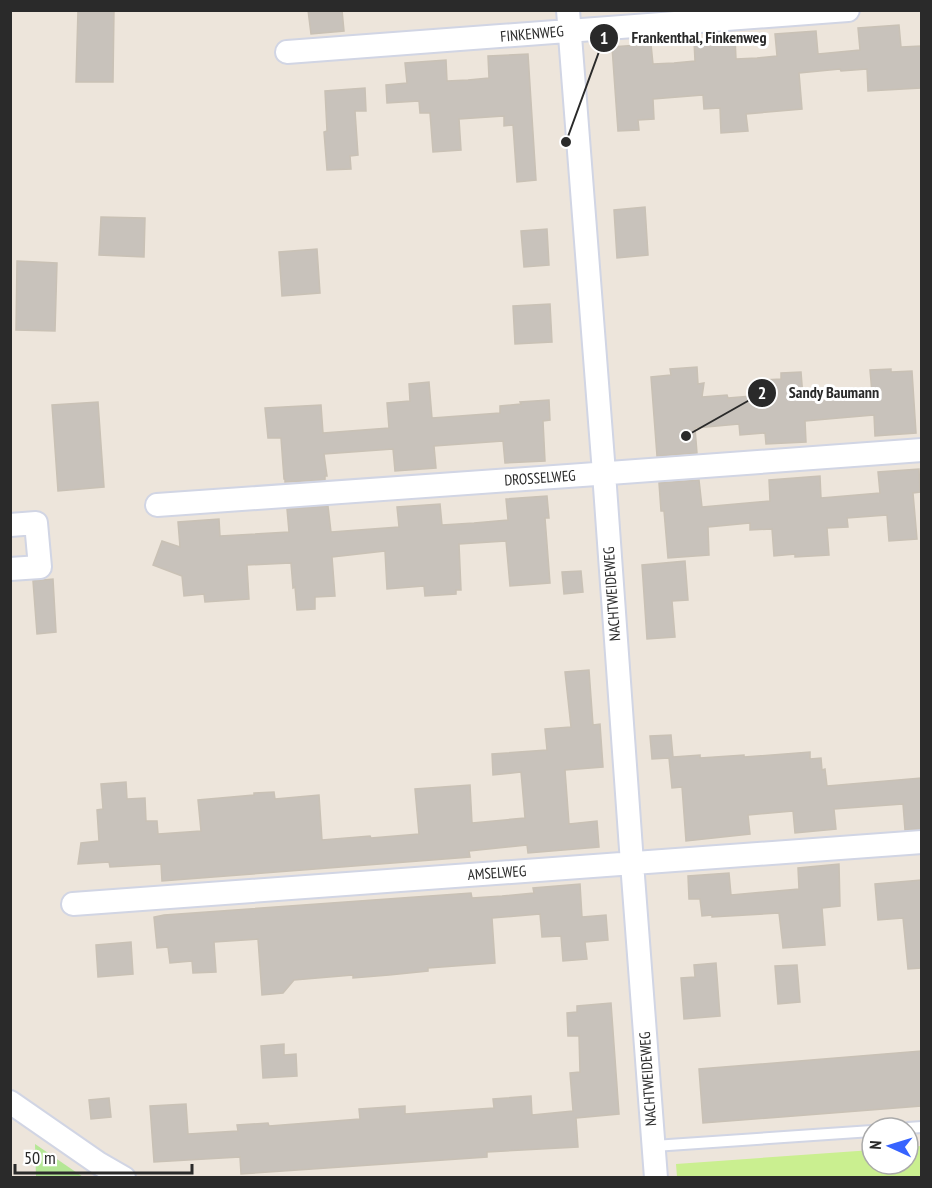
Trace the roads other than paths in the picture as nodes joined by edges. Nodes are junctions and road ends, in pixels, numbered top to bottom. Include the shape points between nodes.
1 (848, 10) edge
2 (569, 21) edge
3 (287, 52) dead end
4 (921, 450) edge
5 (604, 474) junction
6 (158, 504) dead end
7 (10, 525) edge
8 (10, 569) edge
9 (921, 842) edge
10 (632, 863) junction
11 (73, 904) dead end
12 (10, 1102) edge
13 (860, 1132) edge
14 (654, 1146) junction
15 (124, 1178) edge
16 (656, 1178) edge

1 - 2 street, FINKENWEG
2 - 3 street, FINKENWEG
2 - 5 street, NACHTWEIDEWEG
4 - 5 street, DROSSELWEG
5 - 6 street, DROSSELWEG
5 - 10 street, NACHTWEIDEWEG
7 - 8 street via 36,523 40,567
9 - 10 street, AMSELWEG
10 - 11 street, AMSELWEG
10 - 14 street, NACHTWEIDEWEG
12 - 15 street
13 - 14 lane
14 - 16 street, NACHTWEIDEWEG

